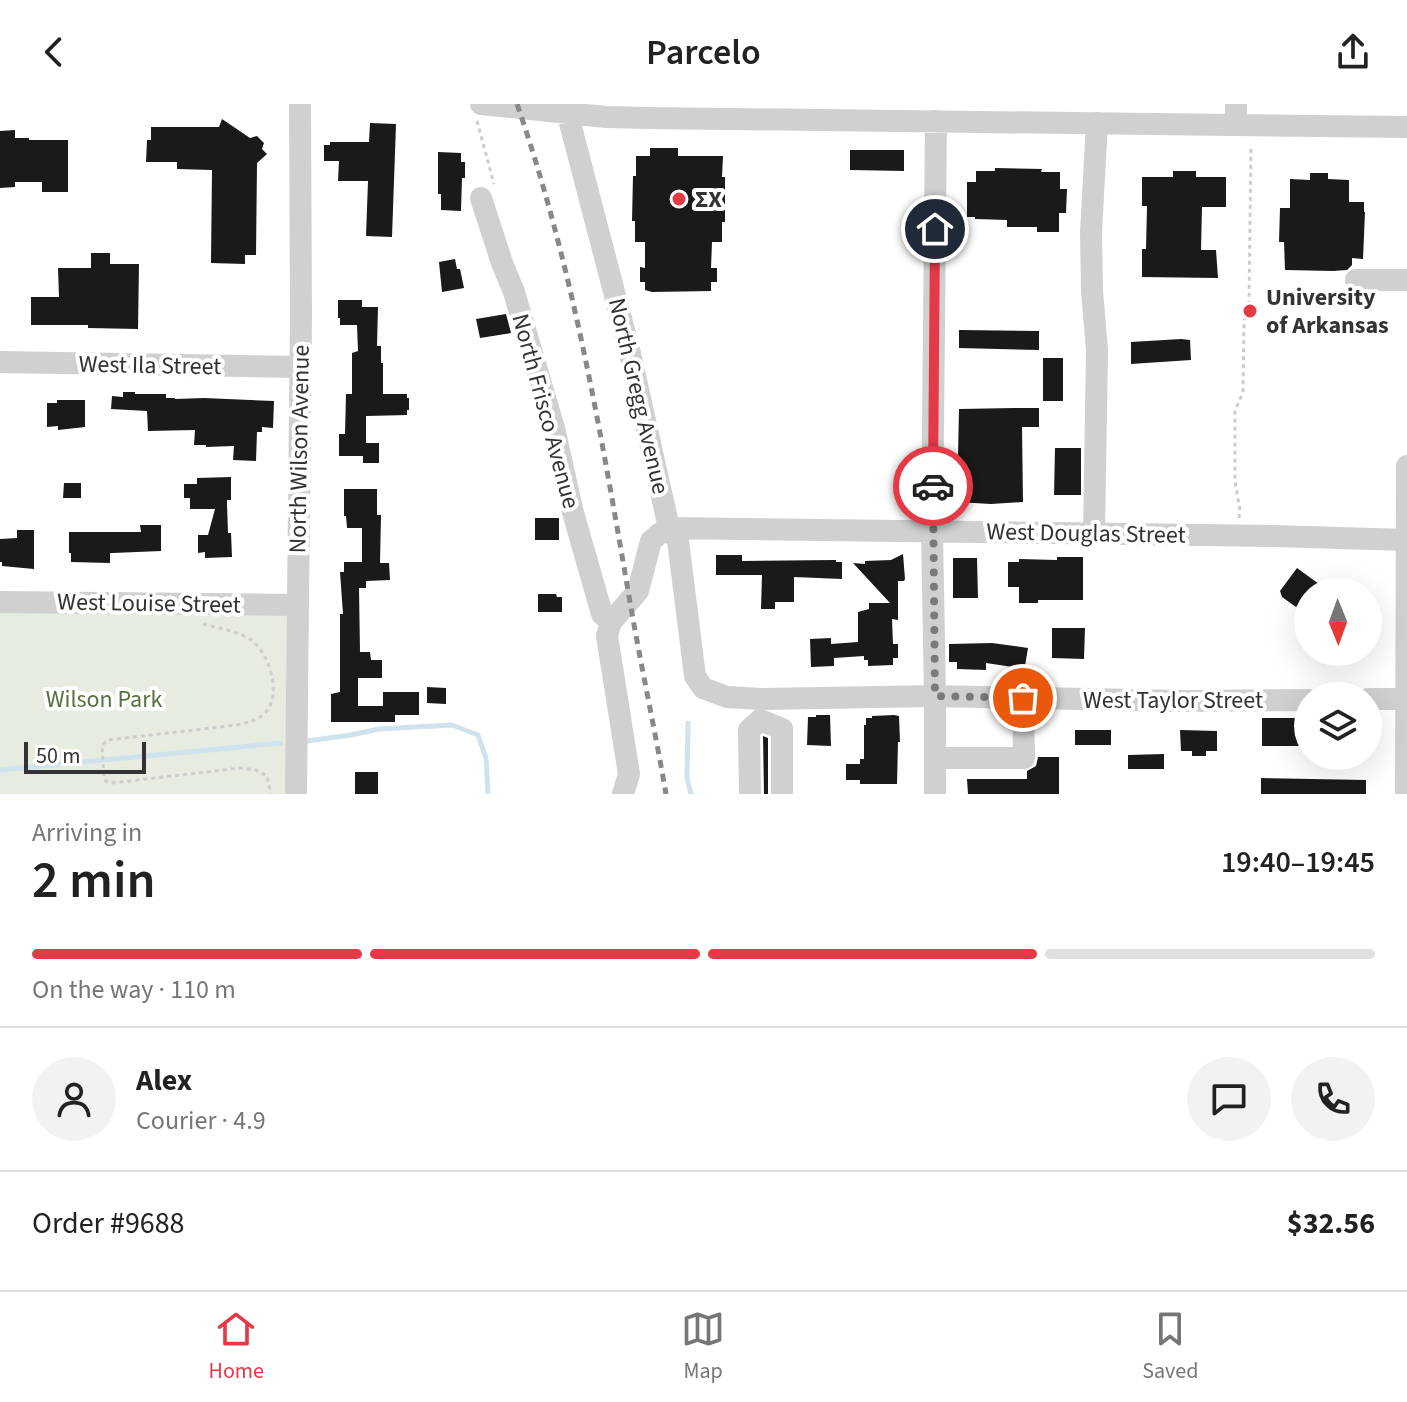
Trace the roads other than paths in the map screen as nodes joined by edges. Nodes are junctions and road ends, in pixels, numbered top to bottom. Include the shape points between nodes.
1 (300, 104) edge
2 (481, 104) edge
3 (487, 105) edge
4 (559, 109) edge
5 (831, 112) edge
6 (1236, 114) edge
7 (1111, 117) edge
8 (936, 121) junction
9 (1407, 127) edge
10 (481, 198) dead end
11 (1356, 280) dead end
12 (1407, 280) edge
13 (0, 362) edge
14 (300, 367) junction
15 (1407, 466) edge
16 (669, 528) junction
17 (932, 532) junction
18 (1094, 533) junction
19 (1407, 540) edge
20 (0, 602) edge
21 (298, 605) junction
22 (611, 622) junction
23 (703, 688) joint
24 (935, 696) junction
25 (1023, 698) junction
26 (1382, 699) edge
27 (1406, 699) edge
28 (1294, 700) edge
29 (760, 710) junction
30 (935, 758) junction
31 (296, 794) edge
32 (623, 794) edge
33 (750, 794) edge
34 (782, 794) edge
35 (935, 794) edge
36 (1406, 794) edge

1 - 14 street, North Wilson Avenue
2 - 3 street
3 - 4 street
4 - 5 street via 647,118
4 - 16 street, North Gregg Avenue via 629,349
5 - 8 street
6 - 7 street
6 - 9 street
7 - 8 street
7 - 18 street via 1091,232 1097,350
8 - 17 street
10 - 22 street, North Frisco Avenue via 554,428 602,614
11 - 12 street
13 - 14 street, West Ila Street
14 - 21 street, North Wilson Avenue
15 - 19 street
16 - 17 street, West Douglas Street
16 - 22 street via 651,541 638,591
16 - 23 street, North Gregg Avenue via 678,541 695,676
17 - 18 street, West Douglas Street
17 - 24 street
18 - 19 street, West Douglas Street
19 - 27 street
20 - 21 street, West Louise Street
21 - 31 street, North Wilson Avenue
22 - 32 street, North Frisco Avenue via 607,636 629,774
23 - 29 street, West Taylor Street
24 - 25 street, West Taylor Street
24 - 29 street, West Taylor Street
24 - 30 street
25 - 28 street, West Taylor Street
25 - 30 street via 1024,758
26 - 27 street
27 - 36 street
29 - 33 street via 749,730
29 - 34 street via 782,729
30 - 35 street

